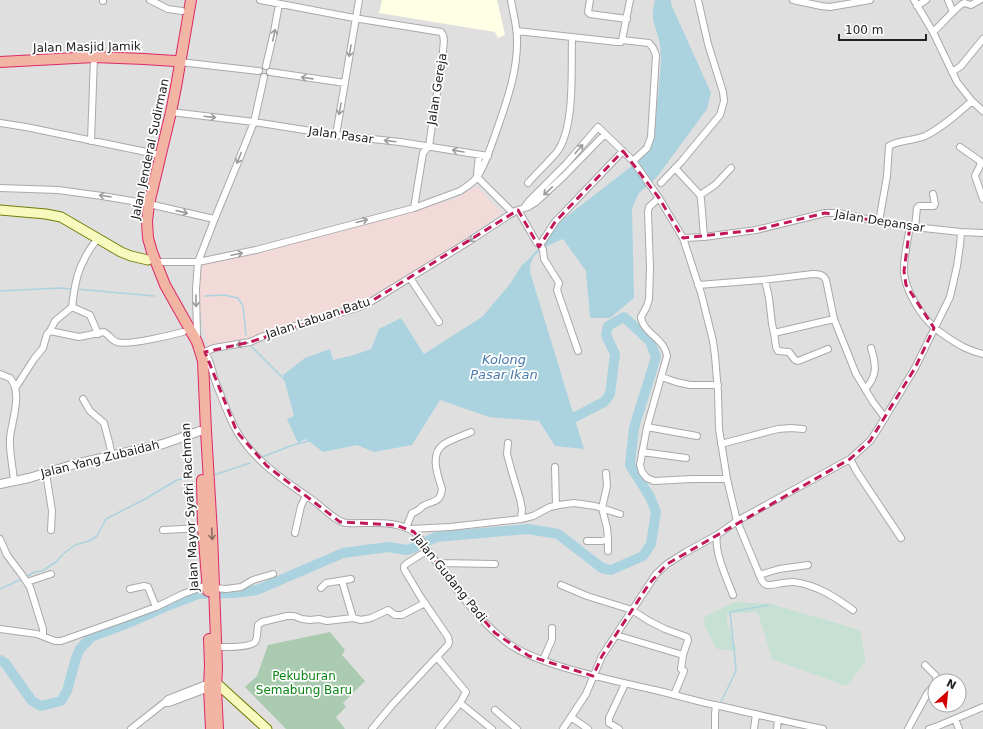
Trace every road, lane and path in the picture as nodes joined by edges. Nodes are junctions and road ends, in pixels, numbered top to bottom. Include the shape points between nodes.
1 (150, 0) edge
2 (184, 0) edge
3 (191, 0) edge
4 (260, 0) edge
5 (359, 0) edge
6 (511, 0) edge
7 (590, 0) edge
8 (630, 0) edge
9 (698, 0) edge
10 (793, 0) edge
11 (870, 0) edge
12 (914, 0) edge
13 (926, 0) edge
14 (948, 0) edge
15 (980, 0) edge
16 (279, 4) junction
17 (917, 6) junction
18 (182, 11) junction
19 (953, 12) junction
20 (356, 18) junction
21 (627, 19) junction
22 (517, 32) junction
23 (933, 32) junction
24 (572, 37) junction
25 (983, 39) edge
26 (622, 40) junction
27 (94, 57) junction
28 (178, 61) junction
29 (0, 62) edge
30 (266, 66) junction
31 (259, 71) junction
32 (270, 72) junction
33 (952, 72) junction
34 (264, 77) junction
35 (345, 83) junction
36 (972, 101) junction
37 (171, 112) junction
38 (983, 112) edge
39 (254, 122) junction
40 (0, 123) edge
41 (336, 134) junction
42 (605, 134) junction
43 (91, 141) junction
44 (429, 146) junction
45 (960, 147) dead end
46 (623, 151) junction
47 (156, 154) junction
48 (479, 154) junction
49 (488, 156) junction
50 (633, 162) junction
51 (566, 164) junction
52 (571, 168) junction
53 (675, 168) junction
54 (731, 168) dead end
55 (560, 174) junction
56 (477, 177) junction
57 (528, 183) dead end
58 (661, 183) dead end
59 (0, 188) edge
60 (934, 194) dead end
61 (700, 195) junction
62 (659, 198) junction
63 (983, 199) edge
64 (147, 203) junction
65 (414, 208) junction
66 (0, 210) edge
67 (518, 210) junction
68 (214, 219) junction
69 (879, 222) junction
70 (912, 227) junction
71 (961, 232) junction
72 (983, 233) edge
73 (704, 237) junction
74 (98, 238) junction
75 (683, 238) junction
76 (541, 246) junction
77 (152, 261) junction
78 (198, 262) junction
79 (410, 278) junction
80 (765, 280) junction
81 (698, 285) junction
82 (72, 307) junction
83 (834, 319) junction
84 (439, 322) dead end
85 (934, 328) junction
86 (50, 331) junction
87 (183, 332) junction
88 (774, 332) junction
89 (98, 334) junction
90 (200, 347) junction
91 (871, 348) dead end
92 (828, 349) dead end
93 (578, 351) dead end
94 (983, 354) edge
95 (0, 374) edge
96 (662, 377) junction
97 (216, 383) junction
98 (204, 384) junction
99 (718, 385) junction
100 (16, 387) junction
101 (865, 389) junction
102 (83, 399) dead end
103 (885, 418) junction
104 (646, 427) junction
105 (803, 429) dead end
106 (200, 431) junction
107 (471, 432) dead end
108 (697, 436) dead end
109 (508, 443) dead end
110 (721, 444) junction
111 (642, 452) junction
112 (112, 456) junction
113 (686, 458) dead end
114 (850, 459) junction
115 (555, 467) dead end
116 (46, 473) junction
117 (606, 474) dead end
118 (727, 479) junction
119 (14, 481) junction
120 (0, 484) edge
121 (306, 496) junction
122 (556, 506) junction
123 (602, 508) junction
124 (620, 514) dead end
125 (521, 519) junction
126 (737, 521) junction
127 (203, 528) junction
128 (408, 528) junction
129 (51, 530) dead end
130 (163, 530) dead end
131 (295, 533) dead end
132 (717, 535) junction
133 (901, 538) dead end
134 (0, 539) edge
135 (608, 539) junction
136 (587, 541) dead end
137 (428, 550) junction
138 (608, 550) dead end
139 (437, 563) junction
140 (495, 564) dead end
141 (808, 565) dead end
142 (51, 574) dead end
143 (273, 574) dead end
144 (759, 574) junction
145 (25, 579) junction
146 (351, 579) dead end
147 (342, 581) junction
148 (561, 585) dead end
149 (321, 588) dead end
150 (130, 589) dead end
151 (211, 591) junction
152 (733, 595) dead end
153 (426, 603) junction
154 (156, 607) junction
155 (632, 610) junction
156 (852, 610) dead end
157 (353, 618) junction
158 (552, 628) dead end
159 (0, 629) edge
160 (616, 635) junction
161 (43, 636) junction
162 (216, 647) junction
163 (683, 655) junction
164 (437, 657) junction
165 (543, 660) junction
166 (925, 665) dead end
167 (933, 673) edge
168 (593, 676) junction
169 (625, 684) junction
170 (214, 687) junction
171 (927, 694) edge
172 (674, 695) junction
173 (460, 703) junction
174 (720, 706) junction
175 (983, 707) edge
176 (495, 710) dead end
177 (756, 714) junction
178 (571, 717) junction
179 (778, 719) junction
180 (955, 719) junction
181 (131, 729) edge
182 (211, 729) edge
183 (218, 729) edge
184 (267, 729) edge
185 (372, 729) edge
186 (439, 729) edge
187 (492, 729) edge
188 (517, 729) edge
189 (563, 729) edge
190 (588, 729) edge
191 (619, 729) edge
192 (715, 729) edge
193 (754, 729) edge
194 (777, 729) edge
195 (822, 729) edge
196 (908, 729) edge
197 (929, 729) edge
198 (959, 729) edge

1 - 18 street via 168,9
2 - 18 highway, Jalan Jenderal Sudirman
3 - 28 highway, Jalan Jenderal Sudirman
4 - 16 street
5 - 20 street
6 - 22 street
7 - 21 street via 590,14
8 - 21 street
9 - 53 street via 724,101 720,116
10 - 11 street via 830,7
12 - 17 street
13 - 17 street
14 - 19 street
15 - 19 street via 971,5 965,3
16 - 20 street
30 -> 16 street
17 - 23 street
18 - 28 highway, Jalan Jenderal Sudirman
19 - 23 street
20 -> 35 street
20 - 44 street, Jalan Gereja via 441,32 444,40 443,52
21 - 26 street
22 - 24 street
22 - 49 street via 516,61 511,85
23 - 33 street
24 - 26 street via 617,42
24 - 57 street via 570,112 565,134 556,153
25 - 33 street via 961,66
26 - 50 street via 649,43 656,55 651,137 647,148
27 - 28 highway, Jalan Masjid Jamik
27 - 29 highway, Jalan Masjid Jamik
27 - 43 street
28 - 31 street
28 - 37 highway, Jalan Jenderal Sudirman
28 - 47 highway, Jalan Jenderal Sudirman
30 - 31 street
30 - 32 street
31 - 34 street
32 - 34 street
35 -> 32 street
33 - 36 street
34 - 39 street, Jalan Gudang Padi
35 -> 41 street
36 - 38 street
36 - 69 street via 942,126 925,136 889,146
37 -> 39 street, Jalan Pasar
37 - 64 highway, Jalan Jenderal Sudirman
39 - 41 street, Jalan Pasar
39 -> 68 street, Jalan Gudang Padi
40 - 43 street
44 -> 41 street, Jalan Pasar
42 - 46 street
51 -> 42 street via 598,127
42 - 52 street
43 - 47 street
48 -> 44 street, Jalan Pasar
44 - 65 street, Jalan Gereja via 422,156
45 - 63 street via 980,161 975,176
46 - 50 street
46 - 76 street via 555,222
47 - 64 highway, Jalan Jenderal Sudirman
48 - 49 street, Jalan Pasar
48 - 56 street
49 - 56 street
50 - 62 street
51 - 52 street
51 - 55 street
52 - 55 street
53 - 58 street
53 - 61 street
54 - 61 street via 715,185
55 - 67 street
56 - 65 street via 460,191
56 - 67 street
64 -> 59 street via 58,190
60 - 70 street via 934,206 917,208
61 - 73 street
62 - 75 street
62 - 96 street via 649,207 648,212 649,299 641,317 642,324 665,350 667,356
64 -> 68 street
64 - 77 highway, Jalan Jenderal Sudirman via 142,217 142,227 144,245
78 -> 65 street via 256,250
66 - 74 main road via 56,215
67 - 76 street
67 -> 79 street, Jalan Labuan Batu
68 - 78 street, Jalan Gudang Padi
69 - 70 street, Jalan Depansar
69 - 73 street, Jalan Depansar via 838,213 825,213 756,230
70 - 71 street, Jalan Depansar
70 - 85 street via 904,271 906,285 921,312
71 - 72 street, Jalan Depansar
71 - 85 street via 950,298
73 - 75 street, Jalan Depansar
74 - 77 main road via 126,254
74 - 82 street via 84,260
75 - 81 street
76 - 93 street via 544,259 559,283 557,290
77 - 78 street
77 - 87 highway, Jalan Jenderal Sudirman via 159,285
77 - 90 highway, Jalan Jenderal Sudirman
78 -> 90 street, Jalan Gudang Padi via 196,289
79 - 84 street
79 -> 90 street, Jalan Labuan Batu via 360,307 281,330 250,342 214,348
80 - 81 street
80 - 83 street via 821,275 826,280
80 - 88 street
81 - 99 street via 713,341
82 - 86 street via 55,321
82 - 89 street via 90,315
83 - 88 street
83 - 101 street via 856,374
85 - 94 street via 962,347
85 - 103 street
86 - 89 street via 79,337
86 - 100 street via 44,348
87 - 89 street via 122,343 114,341 105,333
87 - 106 highway, Jalan Mayor Syafri Rachman via 193,350 197,366
88 - 92 street via 778,351 789,352 798,361
90 - 97 street, Jalan Gudang Padi
90 - 98 highway, Jalan Mayor Syafri Rachman
91 - 101 street via 874,377
95 - 100 street via 10,378
96 - 99 street via 690,386
96 - 104 street
97 - 98 street
97 - 121 street, Jalan Gudang Padi via 235,428 249,448 277,475
98 -> 151 highway, Jalan Mayor Syafri Rachman via 212,534
99 - 110 street
100 - 119 street via 15,415 10,438
101 - 103 street
102 - 112 street via 90,411 104,423
103 - 114 street via 870,441
104 - 108 street
104 - 111 street
105 - 110 street via 778,429
106 - 112 street, Jalan Yang Zubaidah via 163,444
106 - 127 highway, Jalan Mayor Syafri Rachman
107 - 128 street via 444,444 436,455 441,493 435,502 412,513
109 - 125 street via 507,454 520,499
110 - 118 street
111 - 113 street
111 - 118 street via 642,472 654,481
112 - 116 street, Jalan Yang Zubaidah
114 - 126 street
114 - 133 street
115 - 122 street
116 - 119 street, Jalan Yang Zubaidah
116 - 129 street via 52,511
117 - 123 street via 607,486
118 - 126 street
119 - 120 street, Jalan Yang Zubaidah
121 - 128 street, Jalan Gudang Padi via 342,522
121 - 131 street
122 - 123 street via 574,503
122 - 125 street
123 - 124 street
123 - 135 street
125 - 128 street via 450,527
126 - 132 street
126 - 144 street
127 - 130 street
127 - 151 highway, Jalan Mayor Syafri Rachman
128 - 137 street, Jalan Gudang Padi via 421,538
132 - 152 street via 721,562
132 - 155 street via 667,564 656,574
134 - 145 street via 7,555
135 - 136 street
135 - 138 street
137 - 139 street, Jalan Gudang Padi
137 - 153 street via 404,566 407,575
139 - 140 street
139 - 165 street, Jalan Gudang Padi via 495,633 520,651
141 - 144 street
142 - 145 street
143 - 151 street via 241,587
144 - 156 street via 762,581 768,585 794,582 819,589
145 - 161 street via 43,628
146 - 147 street
147 - 149 street via 326,583
147 - 157 street
148 - 155 street
150 - 154 street via 148,587
151 - 154 street via 183,594
151 - 162 highway, Jalan Mayor Syafri Rachman
151 - 170 highway, Jalan Mayor Syafri Rachman via 210,665
153 - 157 street via 402,615 395,615 388,610 371,618
153 - 164 street via 450,642
154 - 161 street via 65,640 56,641
155 - 160 street
155 - 163 street via 661,627 687,637
157 - 162 street via 327,621 294,616 282,617 262,622 258,626 255,642 243,646
158 - 165 street via 552,639
159 - 161 street
160 - 163 street
160 - 168 street
162 - 170 highway, Jalan Mayor Syafri Rachman
163 - 172 street via 681,669 684,671
164 - 173 street via 466,692
164 - 185 street
165 - 168 street, Jalan Gudang Padi
166 - 167 street
168 - 169 street, Jalan Gudang Padi
168 - 178 street via 586,694
169 - 172 street, Jalan Gudang Padi
169 - 191 street via 609,718 610,723
170 - 181 street via 168,699
170 - 182 highway
170 - 183 highway
170 - 184 main road
171 - 196 street
172 - 174 street, Jalan Gudang Padi
173 - 186 street
173 - 187 street
174 - 177 street, Jalan Gudang Padi
174 - 192 street via 714,714
175 - 180 street
176 - 188 street
177 - 179 street, Jalan Gudang Padi
177 - 193 street
178 - 189 street
178 - 190 street
179 - 194 street
179 - 195 street, Jalan Gudang Padi
180 - 197 street
180 - 198 street

